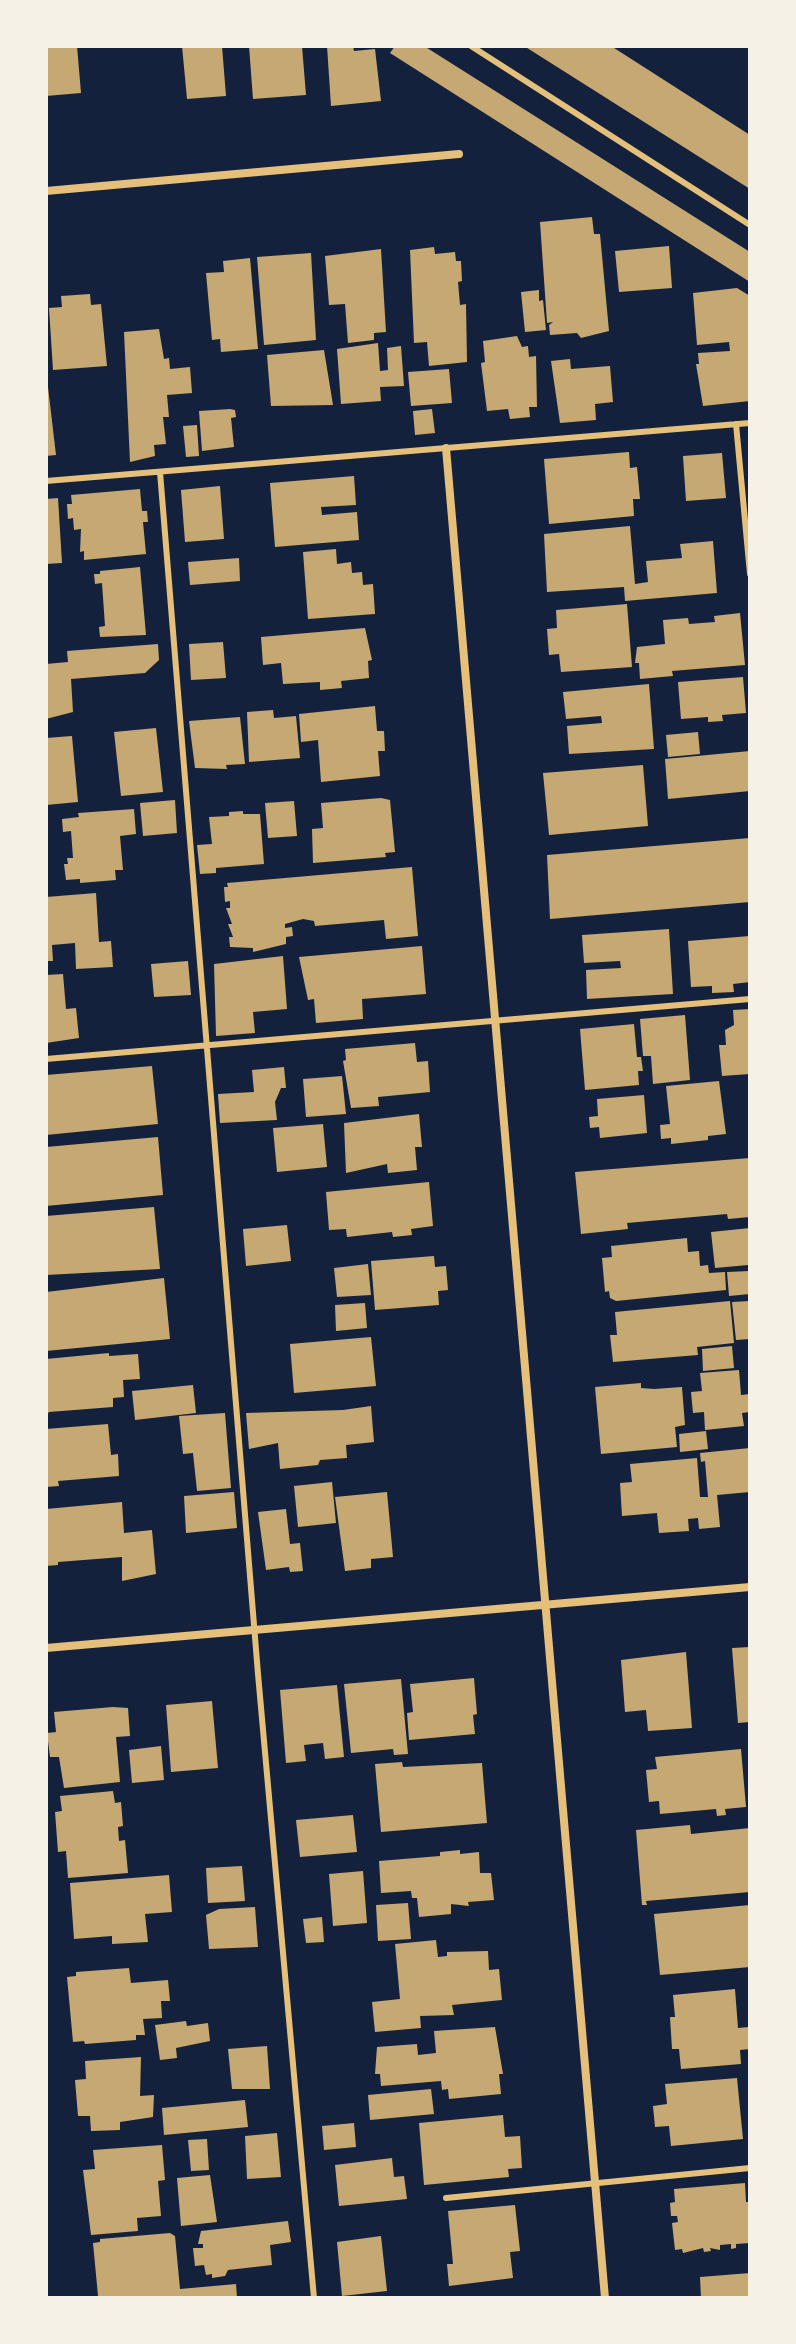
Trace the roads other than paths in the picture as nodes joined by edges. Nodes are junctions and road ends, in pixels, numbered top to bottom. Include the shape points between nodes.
1 (471, 46) edge
2 (459, 154) dead end
3 (46, 191) edge
4 (750, 225) edge
5 (750, 423) edge
6 (736, 424) junction
7 (446, 448) junction
8 (160, 472) junction
9 (46, 481) edge
10 (750, 574) edge
11 (750, 999) edge
12 (493, 1018) junction
13 (208, 1047) junction
14 (46, 1059) edge
15 (750, 1587) edge
16 (544, 1606) junction
17 (257, 1632) junction
18 (46, 1648) edge
19 (750, 2168) edge
20 (594, 2183) junction
21 (446, 2198) dead end
22 (314, 2298) edge
23 (605, 2298) edge

1 - 4 lane
2 - 3 street
5 - 6 lane
6 - 7 lane
6 - 10 lane
7 - 8 lane
7 - 12 street
8 - 9 lane
8 - 13 lane
11 - 12 lane
12 - 13 lane
12 - 16 street
13 - 14 lane
13 - 17 lane
15 - 16 street
16 - 17 street
16 - 20 street
17 - 18 street
17 - 22 lane
19 - 20 lane
20 - 21 lane
20 - 23 street

